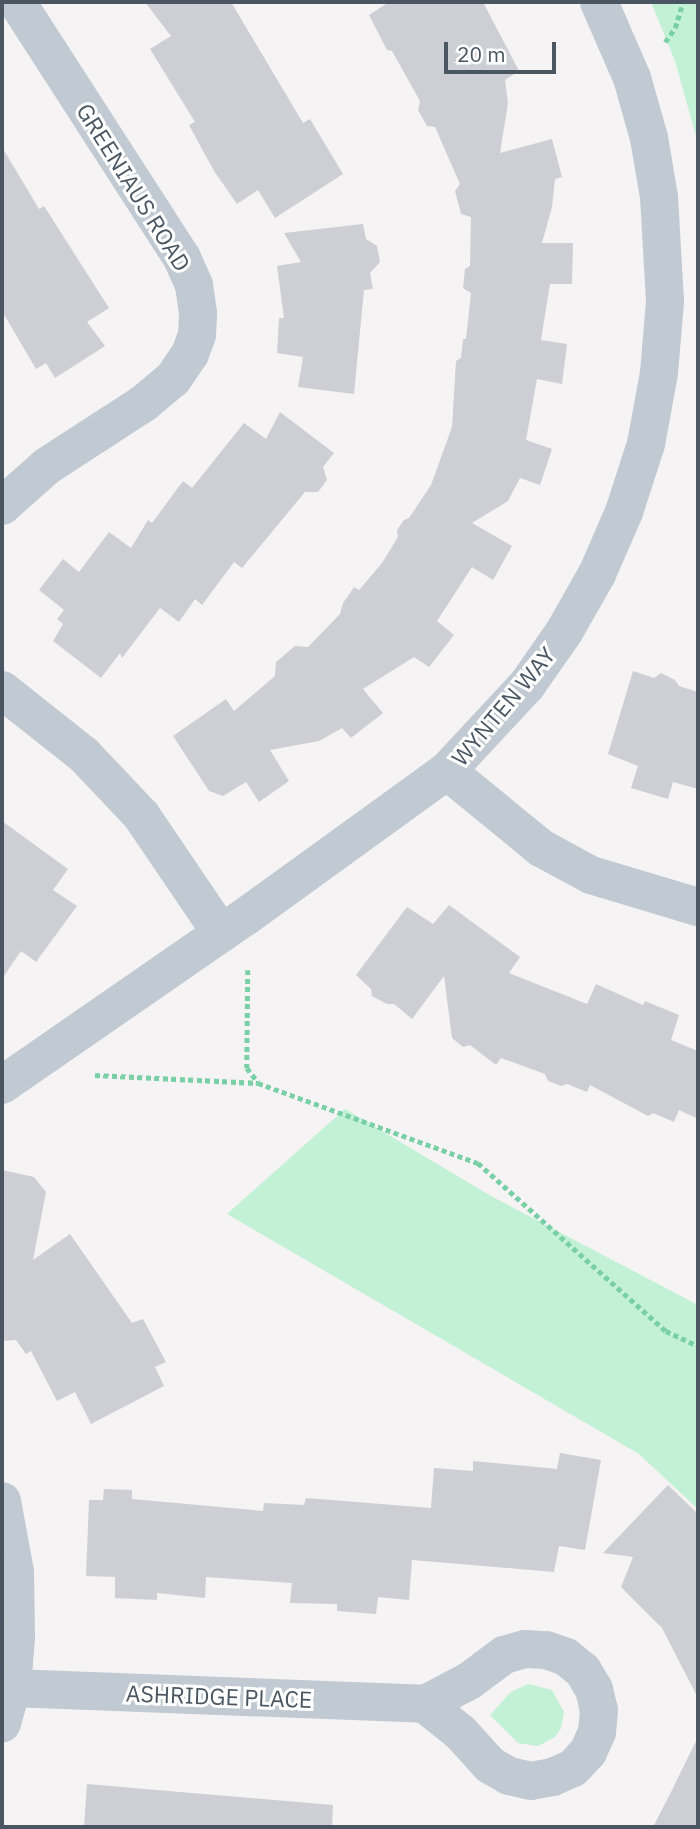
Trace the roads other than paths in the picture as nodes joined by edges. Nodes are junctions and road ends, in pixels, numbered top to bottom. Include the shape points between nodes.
1 (17, 2) edge
2 (598, 2) edge
3 (682, 300) edge
4 (2, 506) edge
5 (2, 690) edge
6 (447, 771) junction
7 (698, 907) edge
8 (221, 933) junction
9 (2, 1085) edge
10 (2, 1501) edge
11 (425, 1704) dead end
12 (7, 1706) edge

1 - 4 street, GREENIAUS ROAD via 183,258 194,285 198,313 190,354 173,379 47,466
2 - 3 street, WYNTEN WAY via 632,78 649,138
3 - 6 street, WYNTEN WAY via 659,373 646,444 597,574 527,685
5 - 8 street via 83,755 141,815
6 - 7 street via 541,848 591,875
6 - 8 street, WYNTEN WAY
8 - 9 street, WYNTEN WAY
10 - 12 street via 15,1572 16,1637
11 - 12 street, ASHRIDGE PLACE

